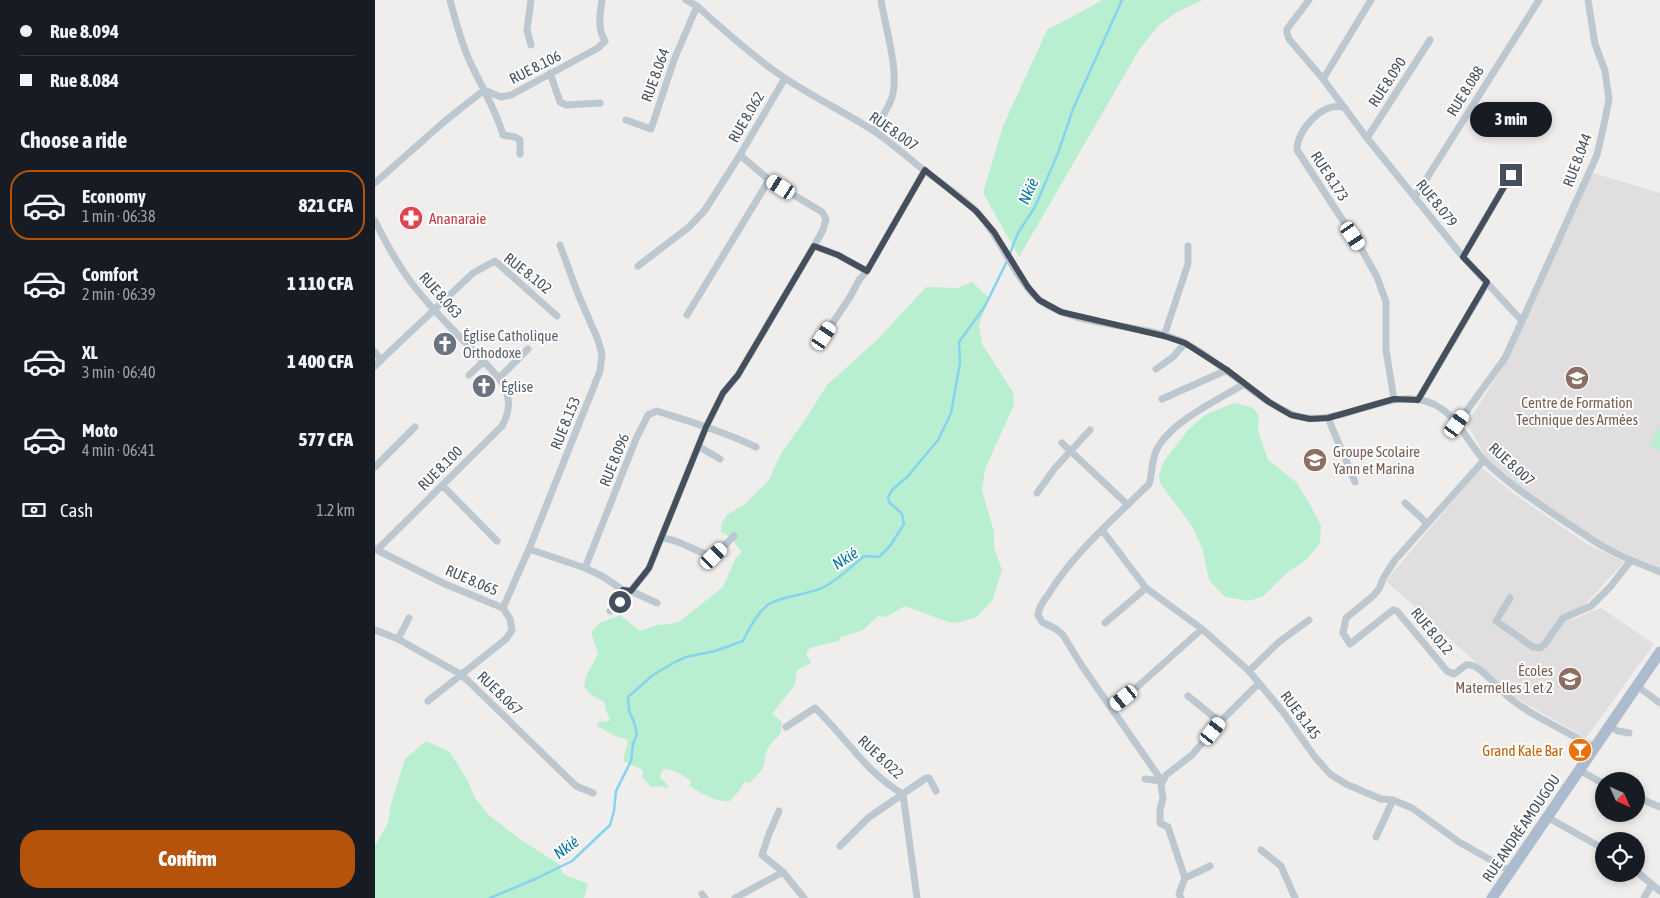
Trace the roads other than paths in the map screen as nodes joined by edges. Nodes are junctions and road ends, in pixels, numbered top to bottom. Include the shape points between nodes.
1 (450, 0) edge
2 (531, 0) edge
3 (602, 0) edge
4 (686, 0) edge
5 (881, 0) edge
6 (1309, 0) edge
7 (1371, 0) edge
8 (1539, 0) edge
9 (1588, 0) edge
10 (697, 6) junction
11 (1430, 40) dead end
12 (531, 45) dead end
13 (550, 72) junction
14 (785, 78) junction
15 (1323, 79) junction
16 (484, 90) junction
17 (600, 103) dead end
18 (1345, 109) junction
19 (626, 120) dead end
20 (874, 131) junction
21 (1367, 138) junction
22 (520, 154) dead end
23 (740, 155) junction
24 (925, 170) junction
25 (1511, 175) dead end
26 (769, 180) junction
27 (375, 183) edge
28 (1415, 198) junction
29 (375, 221) edge
30 (560, 245) dead end
31 (814, 246) junction
32 (1188, 246) dead end
33 (1463, 257) junction
34 (638, 266) dead end
35 (867, 271) junction
36 (1487, 282) junction
37 (434, 309) junction
38 (687, 315) dead end
39 (557, 316) dead end
40 (1522, 321) junction
41 (824, 336) dead end
42 (1164, 336) junction
43 (1185, 343) junction
44 (528, 349) dead end
45 (375, 352) edge
46 (484, 361) junction
47 (378, 363) edge
48 (1156, 369) dead end
49 (1227, 370) junction
50 (469, 375) dead end
51 (499, 378) junction
52 (1244, 384) junction
53 (508, 398) joint
54 (1162, 399) dead end
55 (1394, 399) junction
56 (1418, 400) junction
57 (1328, 418) junction
58 (1457, 424) junction
59 (415, 427) dead end
60 (706, 427) junction
61 (1090, 430) dead end
62 (1062, 442) dead end
63 (698, 446) junction
64 (757, 447) dead end
65 (1071, 452) junction
66 (720, 459) dead end
67 (1484, 460) junction
68 (375, 467) edge
69 (1355, 482) dead end
70 (442, 485) junction
71 (1037, 493) dead end
72 (1405, 503) dead end
73 (1129, 505) junction
74 (1427, 523) junction
75 (1102, 530) junction
76 (734, 536) dead end
77 (661, 538) junction
78 (497, 541) dead end
79 (529, 549) junction
80 (376, 550) edge
81 (1631, 560) junction
82 (585, 568) junction
83 (1660, 572) edge
84 (1146, 588) junction
85 (627, 591) junction
86 (1510, 598) dead end
87 (657, 603) dead end
88 (503, 608) junction
89 (610, 612) dead end
90 (409, 618) dead end
91 (1309, 620) dead end
92 (1105, 623) dead end
93 (1202, 629) junction
94 (375, 630) edge
95 (398, 639) junction
96 (1660, 652) edge
97 (1249, 671) junction
98 (462, 675) junction
99 (1259, 683) junction
100 (1637, 686) junction
101 (1188, 696) dead end
102 (428, 700) dead end
103 (1660, 703) edge
104 (1111, 708) junction
105 (1220, 722) junction
106 (1609, 726) junction
107 (786, 727) dead end
108 (1629, 733) dead end
109 (1594, 747) junction
110 (1579, 770) junction
111 (1145, 779) dead end
112 (1595, 779) edge
113 (1162, 781) junction
114 (936, 791) dead end
115 (593, 793) dead end
116 (903, 794) junction
117 (1393, 800) junction
118 (1645, 801) edge
119 (1660, 807) edge
120 (779, 811) dead end
121 (1547, 816) junction
122 (1376, 837) dead end
123 (1595, 844) edge
124 (840, 846) dead end
125 (1261, 850) dead end
126 (1210, 866) dead end
127 (1510, 871) junction
128 (783, 872) junction
129 (1185, 878) junction
130 (1645, 879) edge
131 (1651, 884) junction
132 (1660, 891) edge
133 (735, 898) edge
134 (804, 898) edge
135 (917, 898) edge
136 (1181, 898) edge
137 (1295, 898) edge
138 (1492, 898) edge
139 (1644, 898) edge

1 - 16 street via 459,33
2 - 12 street via 527,30
3 - 13 street, RUE 8.106 via 600,28 605,42 577,61
4 - 10 street, RUE 8.007
5 - 20 street via 894,76 892,99
6 - 15 street, RUE 8.079 via 1287,33
7 - 15 street
8 - 28 street, RUE 8.088
9 - 40 street, RUE 8.044 via 1609,98 1605,120 1597,155
10 - 14 street, RUE 8.007
10 - 19 street, RUE 8.064 via 674,60 651,129
11 - 21 street, RUE 8.090
13 - 16 street, RUE 8.106 via 511,95 501,97
13 - 17 street via 560,102 566,105
14 - 20 street, RUE 8.007
14 - 23 street, RUE 8.062
15 - 18 street, RUE 8.079
16 - 22 street via 503,135 519,140
16 - 27 street
18 - 21 street, RUE 8.079
18 - 55 street, RUE 8.173 via 1330,107 1318,114 1297,143 1297,150 1363,250 1377,277 1386,302 1387,350
20 - 24 street, RUE 8.007
21 - 28 street, RUE 8.079
23 - 26 street, RUE 8.062
23 - 34 street via 705,210 689,227
24 - 35 street
24 - 42 street, RUE 8.007 via 976,211 1039,300 1061,312
25 - 33 street
26 - 31 street, RUE 8.062 via 822,212 826,219
26 - 38 street
28 - 33 street, RUE 8.079
29 - 37 street, RUE 8.063 via 404,273
30 - 79 street, RUE 8.153 via 602,354 591,396
31 - 35 street
31 - 60 street via 738,375 723,393
32 - 42 street via 1186,272
33 - 36 street, RUE 8.079
35 - 41 street
36 - 40 street, RUE 8.079
36 - 56 street
37 - 39 street, RUE 8.102 via 473,273 495,261
37 - 46 street, RUE 8.063
37 - 47 street
40 - 58 street via 1505,358
42 - 43 street, RUE 8.007
43 - 48 street
43 - 49 street, RUE 8.007
44 - 51 street
45 - 47 street
46 - 50 street
46 - 51 street, RUE 8.063
49 - 52 street, RUE 8.007
49 - 54 street
51 - 53 street, RUE 8.063
52 - 57 street, RUE 8.007 via 1291,415
52 - 73 street via 1189,416 1168,434 1157,447 1149,484
53 - 70 street, RUE 8.100 via 508,415 502,426
55 - 56 street, RUE 8.007
55 - 57 street, RUE 8.007
56 - 58 street, RUE 8.007 via 1443,409
57 - 69 street
58 - 67 street, RUE 8.007
59 - 68 street
60 - 63 street
60 - 64 street, RUE 8.096
60 - 82 street, RUE 8.096 via 657,411 648,415
61 - 65 street
62 - 65 street
63 - 66 street
63 - 77 street
65 - 71 street
65 - 73 street
67 - 74 street, RUE 8.012
67 - 81 street, RUE 8.007 via 1521,492 1605,548
70 - 78 street
70 - 80 street, RUE 8.100
72 - 74 street
73 - 75 street
74 - 109 street, RUE 8.012 via 1395,560 1379,589 1346,618 1343,634 1350,644 1393,610 1397,611 1447,671 1454,674 1466,665 1475,665 1507,696
75 - 84 street, RUE 8.145
75 - 104 street via 1059,577 1037,615 1063,635
76 - 77 street via 714,556 679,541
77 - 85 street via 649,568
79 - 82 street
79 - 88 street, RUE 8.153
80 - 88 street, RUE 8.065
81 - 83 street, RUE 8.007
81 - 86 street via 1591,606 1563,618 1540,648 1533,647 1496,621
82 - 85 street
84 - 92 street
84 - 93 street, RUE 8.145
85 - 87 street
85 - 89 street
88 - 98 street, RUE 8.065 via 512,630 506,639
90 - 95 street
91 - 97 street via 1279,642
93 - 97 street, RUE 8.145
93 - 104 street
94 - 95 street, RUE 8.067
95 - 98 street, RUE 8.067
96 - 100 main road, RUE ANDRÉ AMOUGOU
97 - 99 street, RUE 8.145
98 - 102 street
98 - 115 street, RUE 8.067 via 572,783
99 - 105 street
99 - 117 street, RUE 8.145 via 1330,774 1381,799
100 - 103 street
100 - 106 main road, RUE ANDRÉ AMOUGOU
101 - 105 street
104 - 113 street
105 - 113 street via 1192,755
106 - 108 street
106 - 109 main road, RUE ANDRÉ AMOUGOU
107 - 116 street, RUE 8.022 via 815,708 884,782
109 - 110 main road, RUE ANDRÉ AMOUGOU
110 - 112 street
110 - 121 main road, RUE ANDRÉ AMOUGOU
111 - 113 street
113 - 129 street via 1159,820 1169,827
114 - 116 street via 927,777
116 - 124 street via 864,821
116 - 135 street, RUE 8.022
117 - 122 street
117 - 127 street, RUE 8.145 via 1412,808 1459,842
118 - 119 street
120 - 128 street via 762,856
121 - 123 street
121 - 127 main road, RUE ANDRÉ AMOUGOU
125 - 137 street via 1281,866
126 - 129 street
127 - 138 main road, RUE ANDRÉ AMOUGOU
128 - 133 street
128 - 134 street
129 - 136 street via 1179,894
130 - 131 street
131 - 132 street
131 - 139 street

